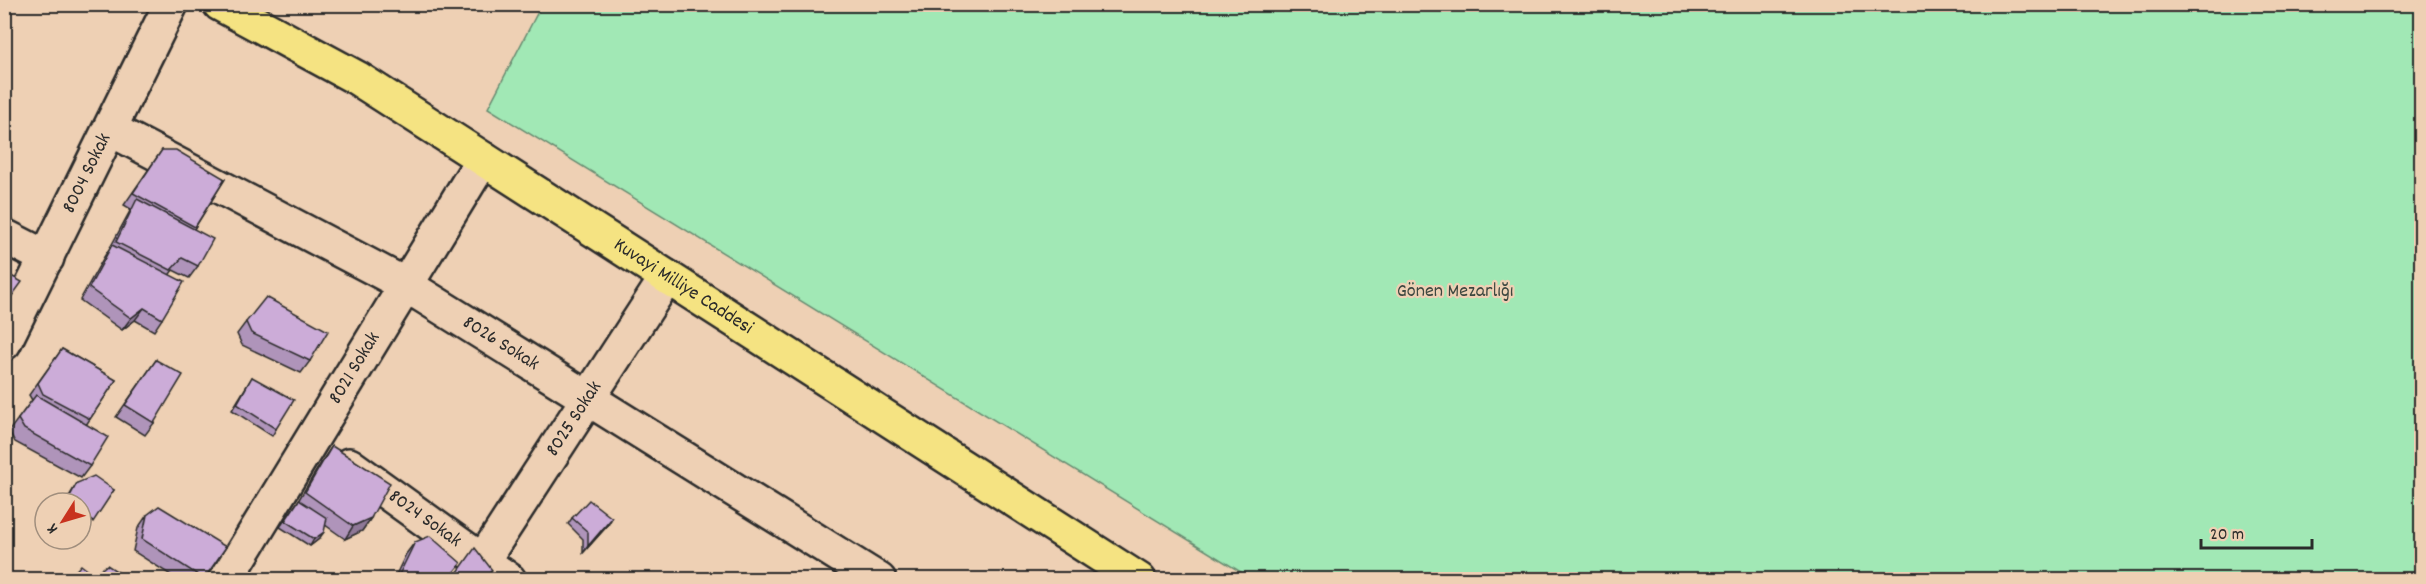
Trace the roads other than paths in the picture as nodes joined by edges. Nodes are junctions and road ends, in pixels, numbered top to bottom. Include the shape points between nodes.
1 (171, 4) edge
2 (220, 4) edge
3 (110, 129) junction
4 (483, 159) junction
5 (4, 236) edge
6 (47, 258) junction
7 (667, 277) junction
8 (406, 285) junction
9 (4, 343) edge
10 (588, 399) junction
11 (312, 438) junction
12 (483, 560) junction
13 (226, 579) edge
14 (509, 579) edge
15 (879, 579) edge
16 (1139, 579) edge

1 - 3 street, 8004 Sokak
2 - 4 main road, Kuvayi Milliye Caddesi via 357,78
3 - 6 street, 8004 Sokak
3 - 8 street, 8026 Sokak
4 - 7 main road, Kuvayi Milliye Caddesi
4 - 8 street, 8021 Sokak
5 - 6 street
6 - 9 street, 8004 Sokak
7 - 10 street, 8025 Sokak
7 - 16 main road, Kuvayi Milliye Caddesi
8 - 10 street, 8026 Sokak
8 - 11 street, 8021 Sokak
10 - 12 street, 8025 Sokak
10 - 15 street, 8026 Sokak
11 - 12 street, 8024 Sokak
11 - 13 street, 8021 Sokak
12 - 14 street, 8024 Sokak

